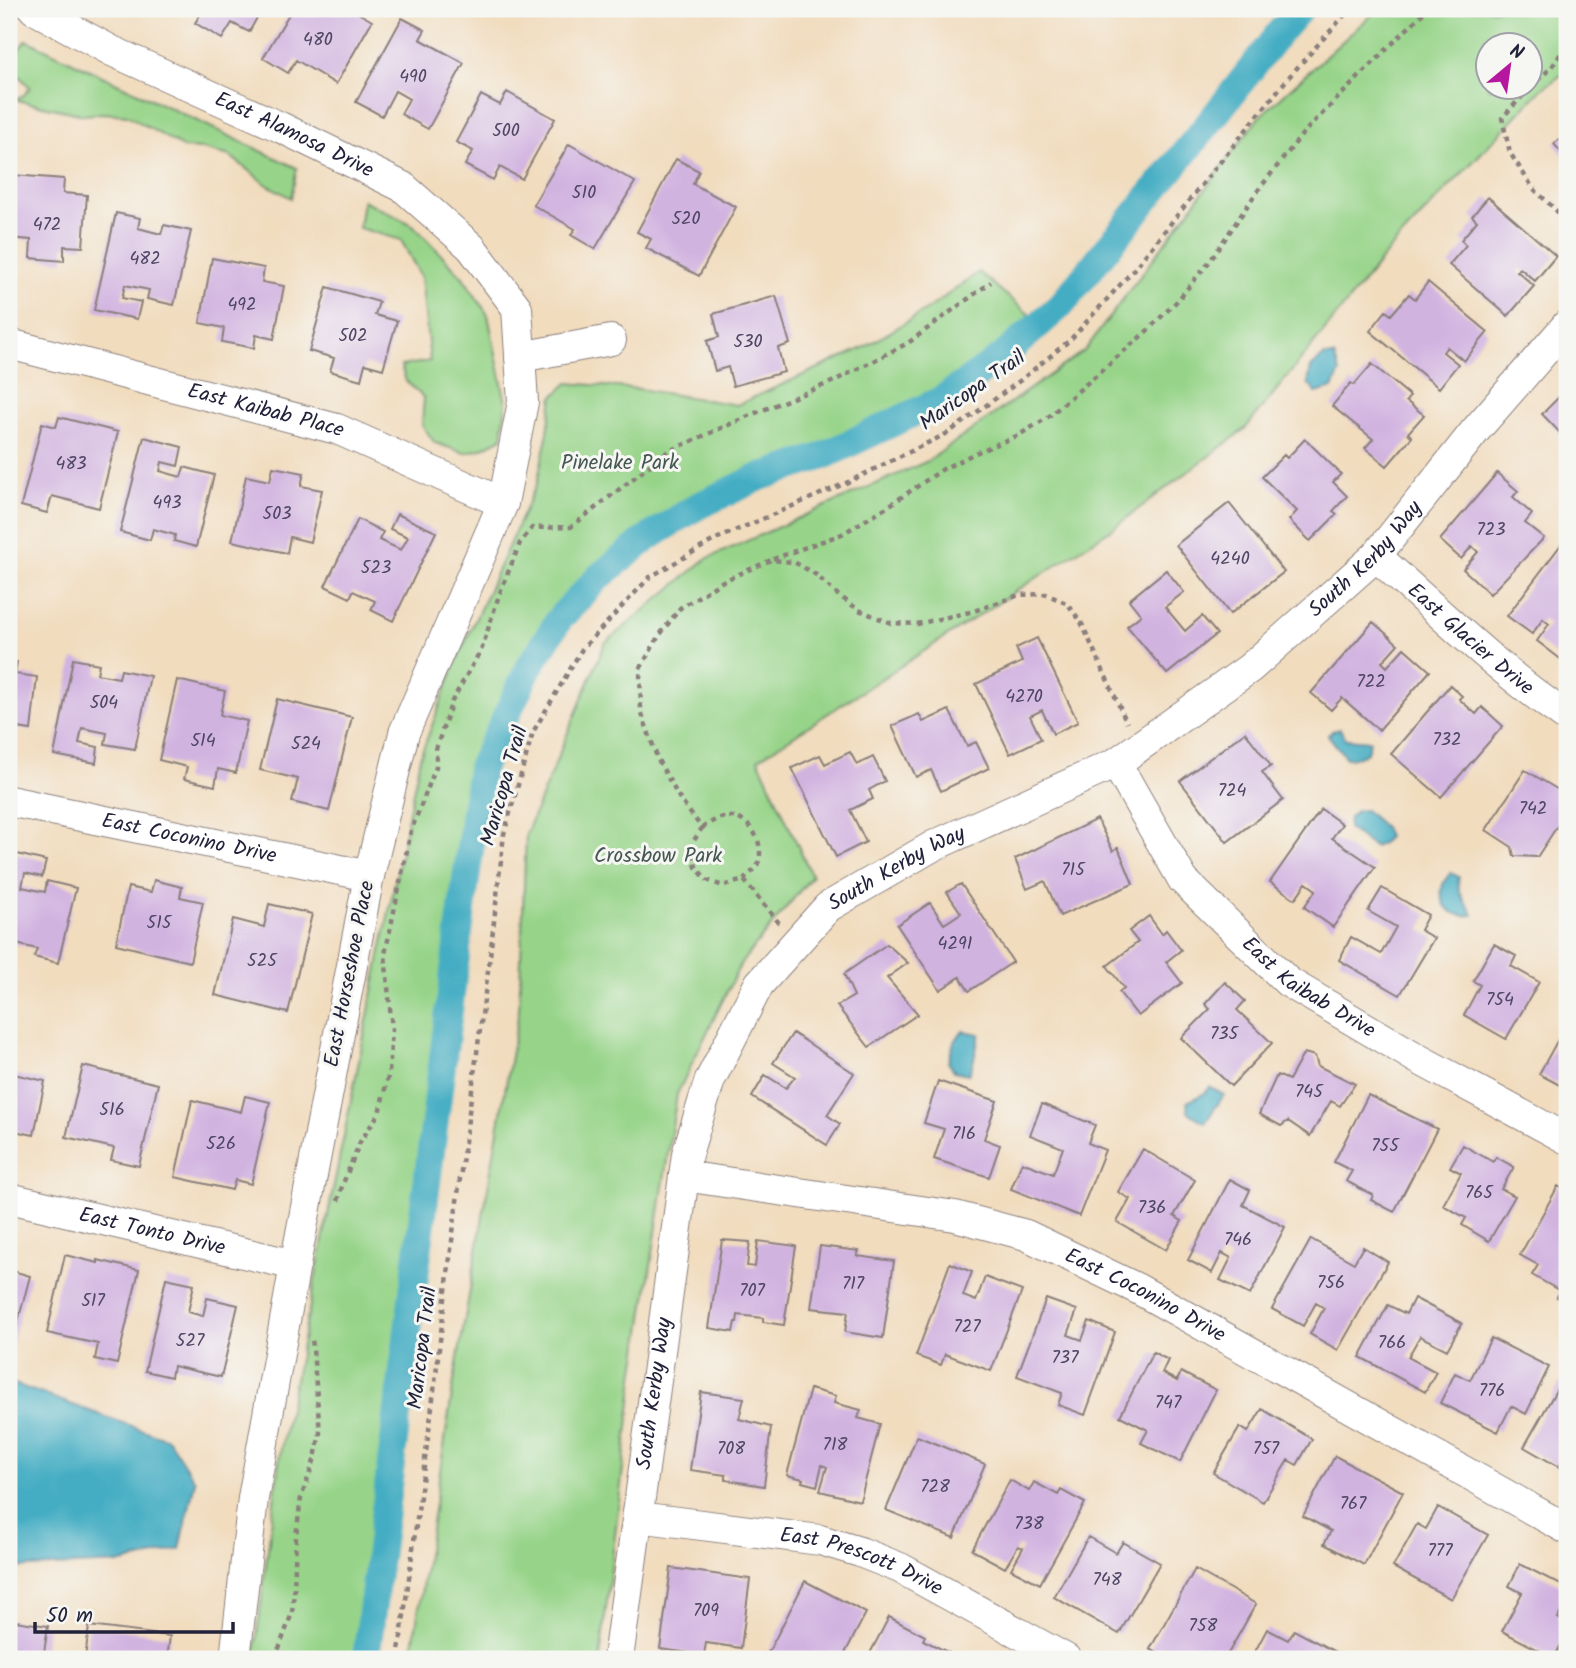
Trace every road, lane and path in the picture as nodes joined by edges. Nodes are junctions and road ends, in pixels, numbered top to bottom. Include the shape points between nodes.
1 (34, 9) edge
2 (1350, 9) edge
3 (1427, 9) edge
4 (1567, 44) edge
5 (1544, 74) edge
6 (1516, 102) edge
7 (1567, 221) edge
8 (991, 282) dead end
9 (517, 308) joint
10 (1567, 325) edge
11 (611, 340) dead end
12 (18, 346) dead end
13 (520, 357) junction
14 (503, 503) junction
15 (1376, 556) junction
16 (771, 560) junction
17 (1567, 717) edge
18 (1127, 755) junction
19 (9, 801) edge
20 (702, 828) junction
21 (369, 876) junction
22 (744, 880) junction
23 (795, 943) junction
24 (1567, 1139) edge
25 (684, 1176) junction
26 (9, 1198) edge
27 (336, 1207) dead end
28 (295, 1265) junction
29 (311, 1325) dead end
30 (638, 1517) junction
31 (1567, 1529) edge
32 (235, 1659) edge
33 (275, 1659) edge
34 (398, 1659) edge
35 (618, 1659) edge
36 (1066, 1659) edge

1 - 9 street, East Alamosa Drive via 112,51 402,187 471,247
2 - 34 path, Maricopa Trail via 1287,78 1129,275 1070,340 948,433 716,539 650,577 582,649 533,732 504,834
3 - 16 path via 1304,132 1177,302 1047,418 943,469 842,534
4 - 5 path
6 - 7 path via 1502,117 1510,153 1533,188
8 - 27 path via 908,343 832,382 667,452 572,527 532,528 520,543 482,648 441,730 436,767 411,831 385,954 393,1030 389,1073 379,1113 360,1142
9 - 13 street, East Horseshoe Place
10 - 15 street, South Kerby Way
11 - 13 street
12 - 14 street, East Kaibab Place via 337,429
13 - 14 street, East Horseshoe Place via 523,402
14 - 21 street, East Horseshoe Place via 404,733
15 - 17 street, East Glacier Drive via 1479,648
15 - 18 street, South Kerby Way via 1250,668
16 - 18 path via 793,562 859,610 891,623 917,624 1019,595 1046,594 1068,604 1082,624
16 - 20 path via 723,581 680,608 640,669 641,711 658,760
18 - 23 street, South Kerby Way via 933,846 828,906
18 - 24 street, East Kaibab Drive via 1183,880 1287,982
19 - 21 street, East Coconino Drive
20 - 22 path via 691,845 696,867 707,880 723,886
20 - 22 path via 715,819 734,817 749,826 759,841 760,856
21 - 28 street, East Horseshoe Place
22 - 23 path
23 - 25 street, South Kerby Way via 759,984 710,1080
25 - 30 street, South Kerby Way
25 - 31 street, East Coconino Drive via 955,1216 1026,1235 1138,1289
26 - 28 street, East Tonto Drive
28 - 32 street, East Horseshoe Place via 253,1498
29 - 33 path via 320,1433 301,1498 292,1613
30 - 35 street, South Kerby Way
30 - 36 street, East Prescott Drive via 820,1540 860,1552 900,1568

